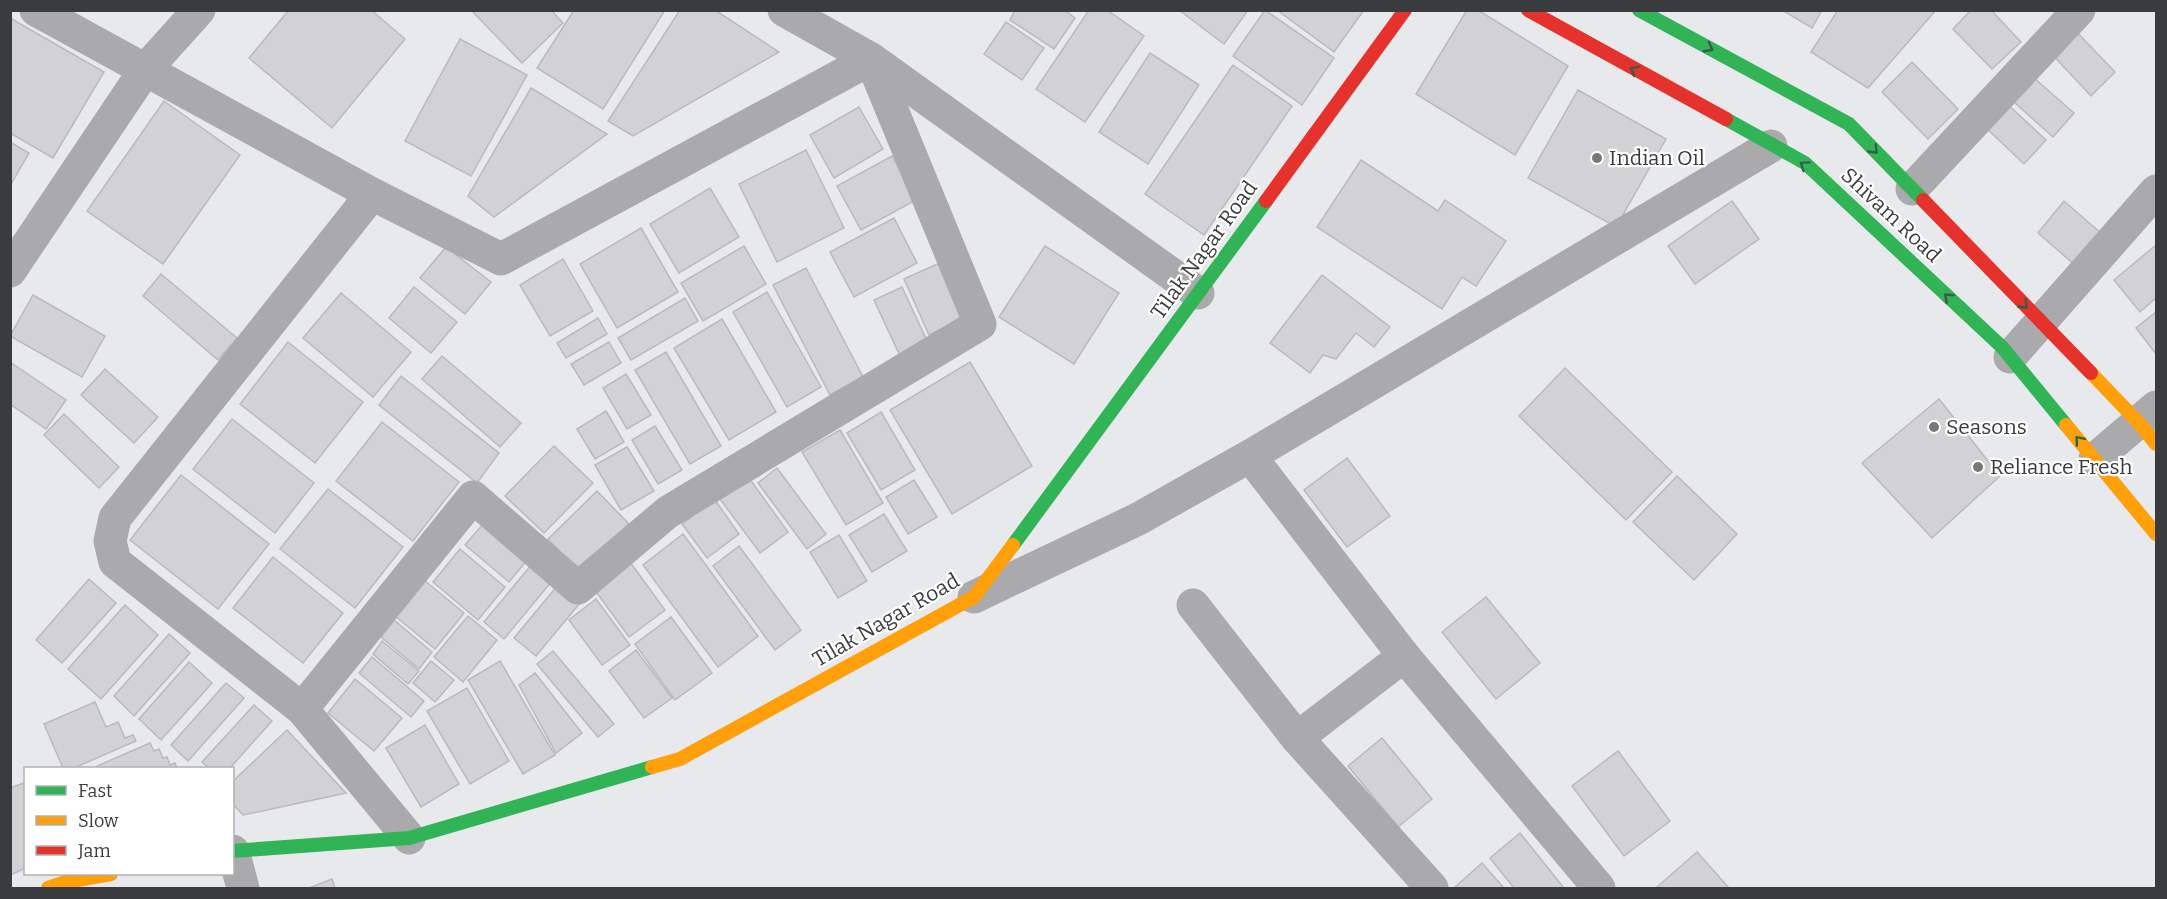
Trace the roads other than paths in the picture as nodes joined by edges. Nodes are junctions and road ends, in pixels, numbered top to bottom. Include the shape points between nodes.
1 (36, 10) edge
2 (199, 10) edge
3 (784, 10) edge
4 (1528, 10) edge
5 (1639, 10) edge
6 (2079, 10) edge
7 (1404, 11) edge
8 (870, 59) junction
9 (145, 70) junction
10 (1771, 146) junction
11 (1912, 189) junction
12 (2157, 191) edge
13 (372, 194) junction
14 (10, 272) edge
15 (1198, 293) junction
16 (2040, 321) junction
17 (2010, 357) junction
18 (2151, 424) edge
19 (1250, 456) junction
20 (2095, 459) junction
21 (2157, 534) edge
22 (974, 597) junction
23 (1192, 605) dead end
24 (1404, 656) junction
25 (302, 709) junction
26 (1297, 738) junction
27 (409, 838) junction
28 (234, 851) edge
29 (234, 855) edge
30 (103, 875) edge
31 (61, 886) edge
32 (243, 888) edge
33 (1432, 888) edge
34 (1599, 888) edge

1 - 9 street
2 - 9 street
3 - 8 street
10 -> 4 street, Shivam Road
5 -> 11 street, Shivam Road via 1849,124
6 - 11 street
7 - 15 street, Tilak Nagar Road
8 - 13 street via 501,259
8 - 15 street
8 - 25 street via 980,324 668,512 578,588 473,497
9 - 13 street
9 - 14 street
17 -> 10 street, Shivam Road via 1805,163
10 - 19 street
11 -> 16 street, Shivam Road
12 - 16 street
13 - 25 street via 115,518 110,541 115,562
15 - 22 street, Tilak Nagar Road
16 - 17 street
16 - 18 street, Shivam Road
20 -> 17 street, Shivam Road
18 - 20 street
19 - 22 street via 1138,519
19 - 24 street
20 - 21 street, Shivam Road
22 - 27 street, Tilak Nagar Road via 680,759
23 - 26 street
24 - 26 street
24 - 34 street
25 - 27 street
26 - 33 street
27 - 28 street, Tilak Nagar Road
29 - 32 street
30 - 31 street

